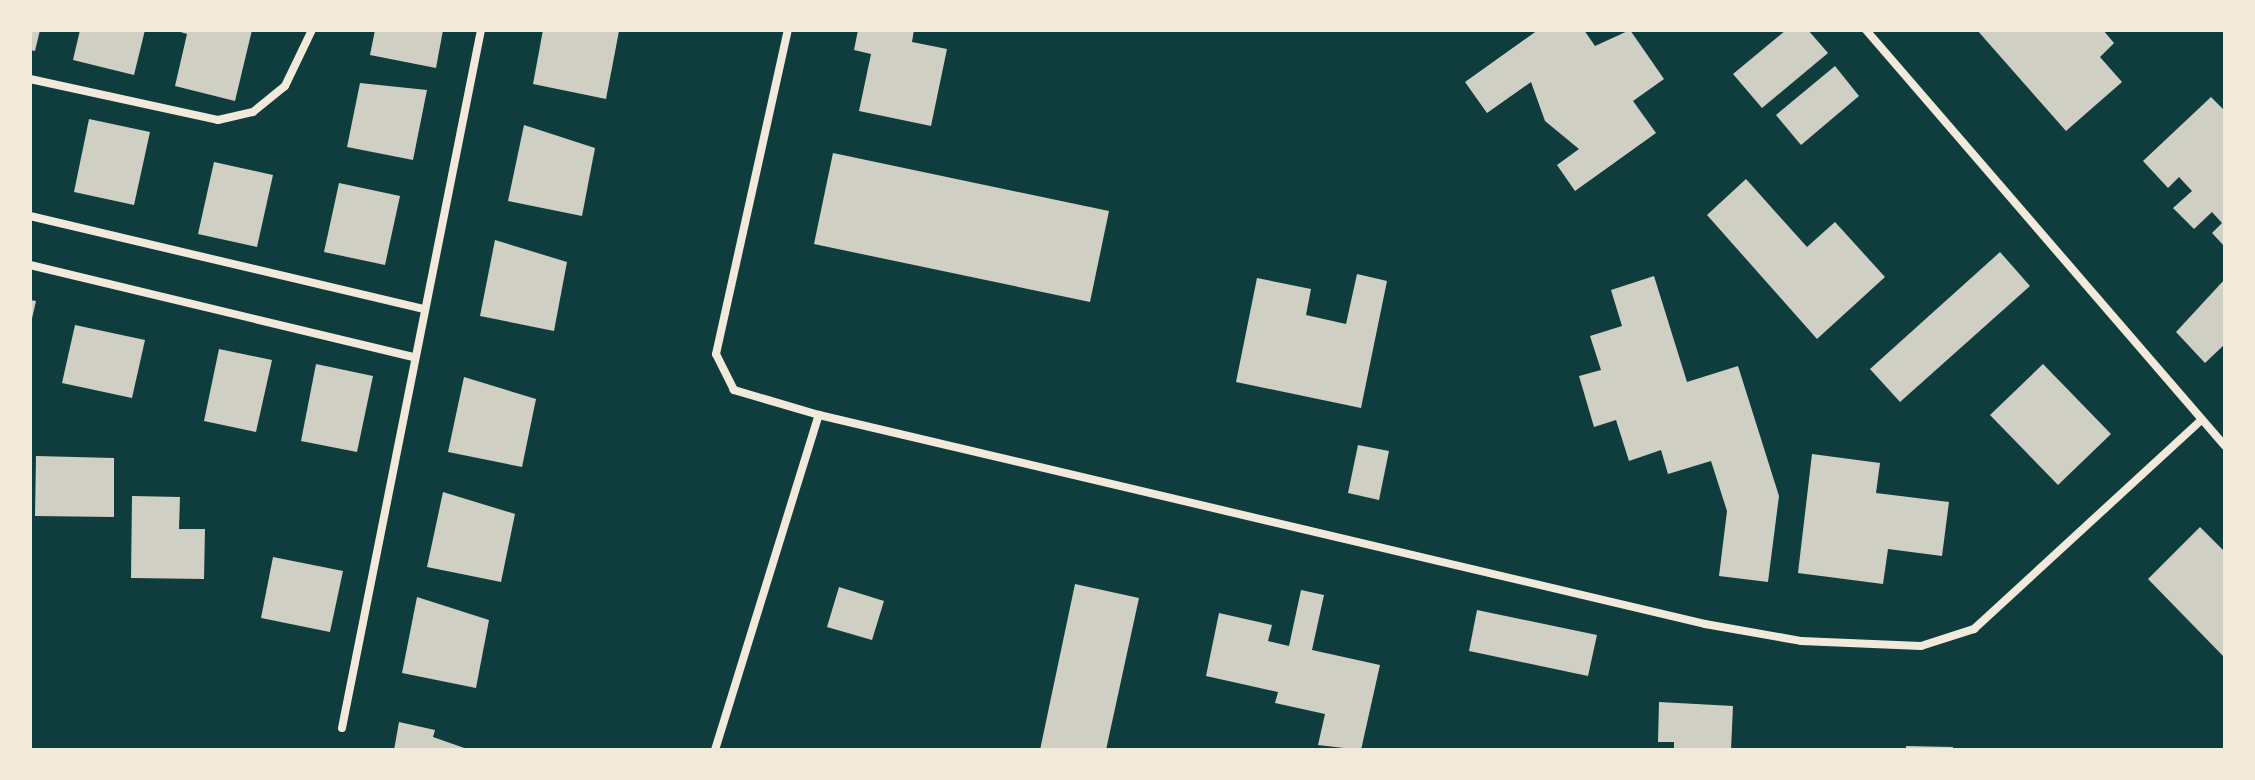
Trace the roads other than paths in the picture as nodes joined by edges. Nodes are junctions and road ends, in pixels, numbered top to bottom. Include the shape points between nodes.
1 (312, 30) edge
2 (481, 30) edge
3 (788, 30) edge
4 (1866, 30) edge
5 (30, 79) edge
6 (30, 216) edge
7 (30, 265) edge
8 (422, 309) junction
9 (412, 357) junction
10 (819, 415) junction
11 (2201, 420) junction
12 (2225, 446) edge
13 (342, 728) dead end
14 (715, 750) edge

1 - 5 street via 285,86 253,112 218,120
2 - 8 street
3 - 10 street via 716,354 734,390
4 - 11 street
6 - 8 street
7 - 9 street
8 - 9 street
9 - 13 street
10 - 11 street via 1705,624 1801,641 1907,646 1974,629
10 - 14 street
11 - 12 street

